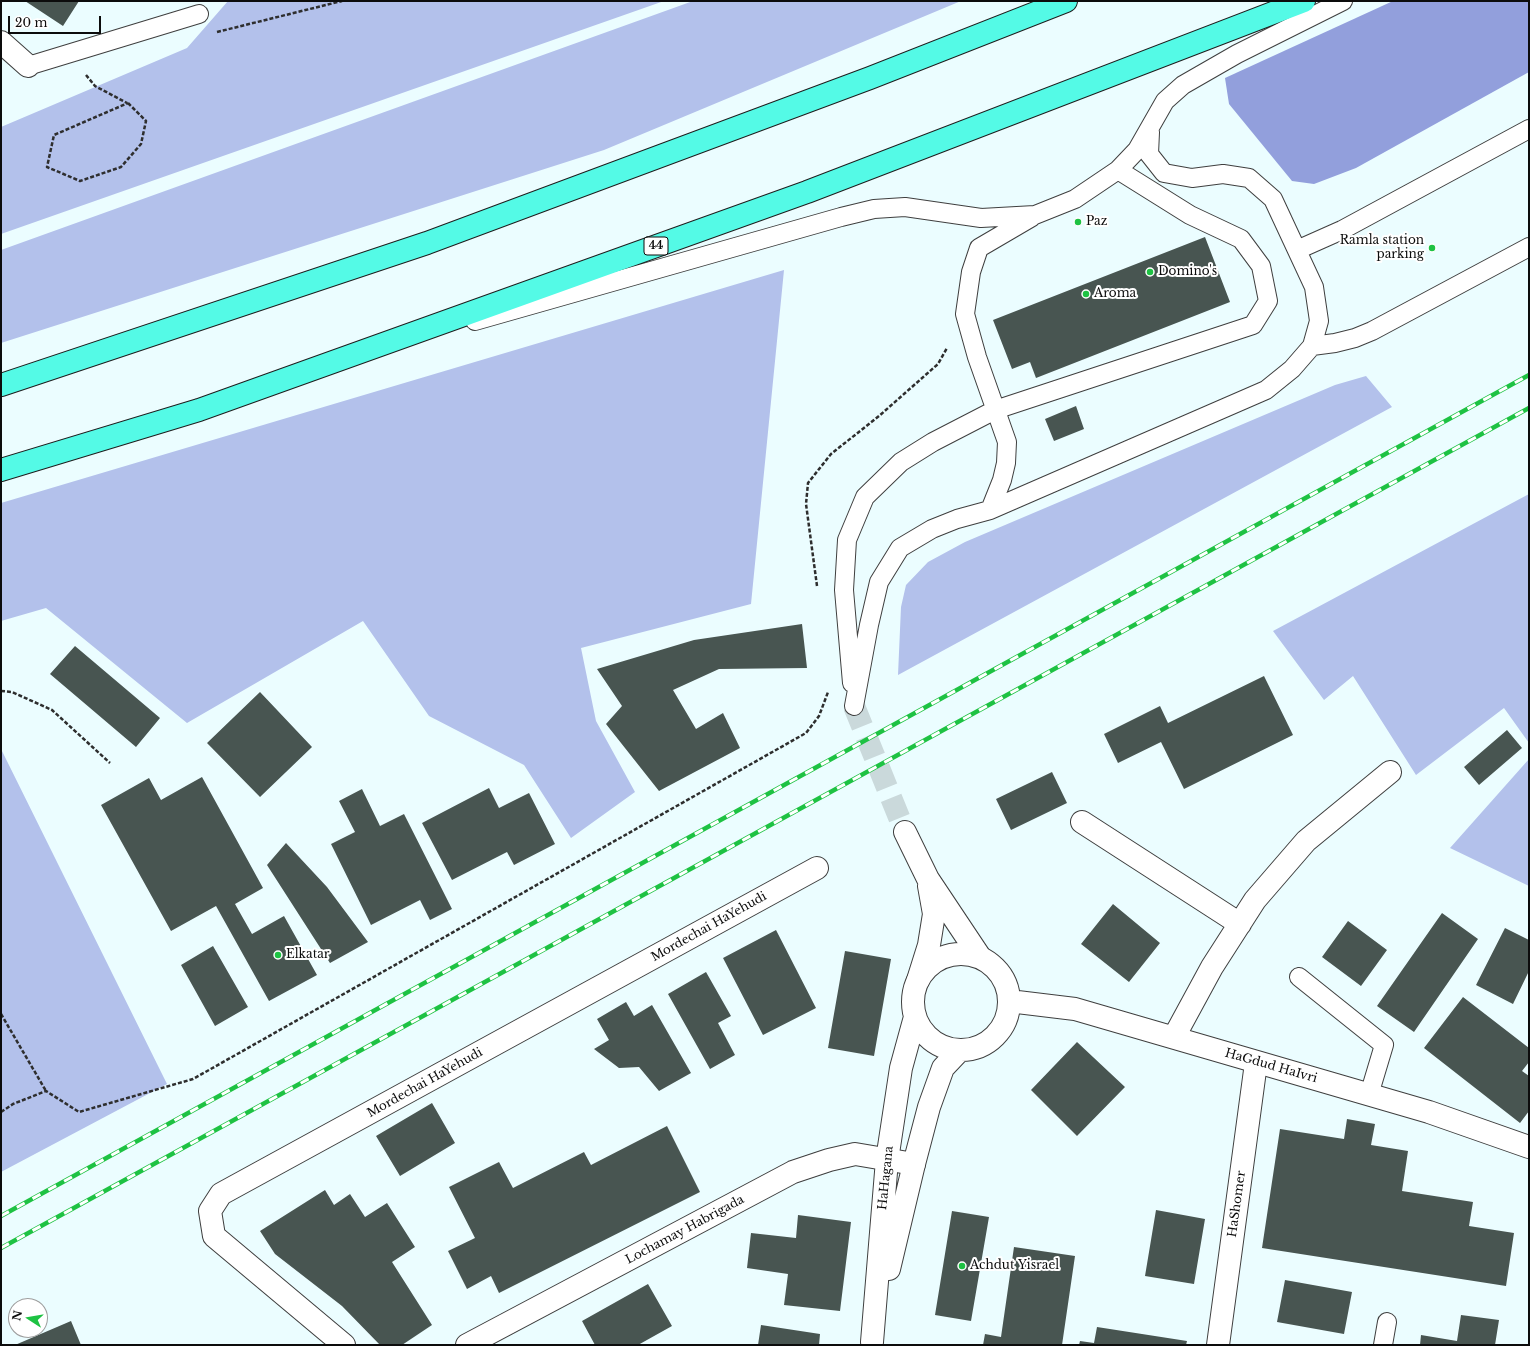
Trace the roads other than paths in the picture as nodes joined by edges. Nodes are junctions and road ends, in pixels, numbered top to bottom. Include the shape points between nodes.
1 (1066, 1) edge
2 (1304, 1) edge
3 (1343, 1) edge
4 (199, 14) road end
5 (1, 42) edge
6 (28, 66) joint
7 (1150, 127) junction
8 (1529, 129) edge
9 (1118, 170) junction
10 (1035, 215) junction
11 (1529, 247) edge
12 (1297, 250) junction
13 (1312, 346) junction
14 (338, 360) junction
15 (1, 385) edge
16 (995, 410) junction
17 (1, 470) edge
18 (990, 510) junction
19 (1390, 772) dead end
20 (1082, 822) dead end
21 (904, 832) tunnel mouth
22 (817, 868) dead end
23 (928, 879) junction
24 (1240, 924) junction
25 (980, 957) junction
26 (1299, 976) dead end
27 (918, 980) junction
28 (1009, 1001) junction
29 (915, 1017) junction
30 (1174, 1037) junction
31 (960, 1050) junction
32 (1256, 1062) junction
33 (1369, 1095) junction
34 (1529, 1147) edge
35 (887, 1160) junction
36 (914, 1164) junction
37 (1387, 1322) dead end
38 (872, 1344) edge
39 (344, 1345) edge
40 (467, 1345) edge
41 (1218, 1345) edge
42 (1384, 1345) edge

1 - 15 highway via 870,78 427,243
2 - 14 highway, 44 via 808,192
3 - 7 lane via 1237,54 1183,85 1165,101
4 - 6 lane
5 - 6 street
7 - 9 lane via 1137,150
7 - 12 lane via 1149,154 1164,173 1192,178 1223,174 1249,178 1273,199
8 - 12 lane via 1342,230
9 - 10 lane via 1075,199
9 - 16 lane via 1190,215 1241,239 1261,266 1268,301 1253,325
10 - 14 lane via 981,218 905,207 874,209
10 - 16 lane via 979,248 971,272 965,314
11 - 13 lane via 1372,331 1335,343
12 - 13 lane via 1314,287 1319,322
13 - 18 lane via 1292,369 1266,390
14 - 17 highway, 44 via 198,410
16 - 18 lane via 1007,442 1006,463
16 - 18 lane via 933,442 901,462 865,497 847,540 844,590 854,706 879,582 900,548 932,529
19 - 24 street via 1306,841 1255,900
20 - 24 street
21 - 23 street
22 - 39 street, Mordechai HaYehudi via 221,1194 210,1211 214,1236
23 - 25 street
23 - 27 street via 934,914 929,945
24 - 30 street via 1212,967
25 - 27 street via 964,953 948,955 934,961
25 - 28 street via 1001,974 1007,987
26 - 33 lane via 1384,1046
27 - 29 street via 912,1001
28 - 30 street, HaGdud HaIvri via 1075,1009
28 - 31 street via 1007,1016 1000,1030 989,1041 975,1048
29 - 31 street via 921,1030 932,1041 945,1048
29 - 35 street, HaHagana via 901,1068
30 - 32 street, HaGdud HaIvri
31 - 36 street, HaHagana via 943,1068 929,1107
32 - 33 street, HaGdud HaIvri
32 - 41 street, HaShomer
33 - 34 street, HaGdud HaIvri via 1429,1112
35 - 36 street, Lochamay Habrigada
35 - 38 street, HaHagana
35 - 40 street, Lochamay Habrigada via 855,1154 793,1172
36 - 38 street, HaHagana
37 - 42 lane

